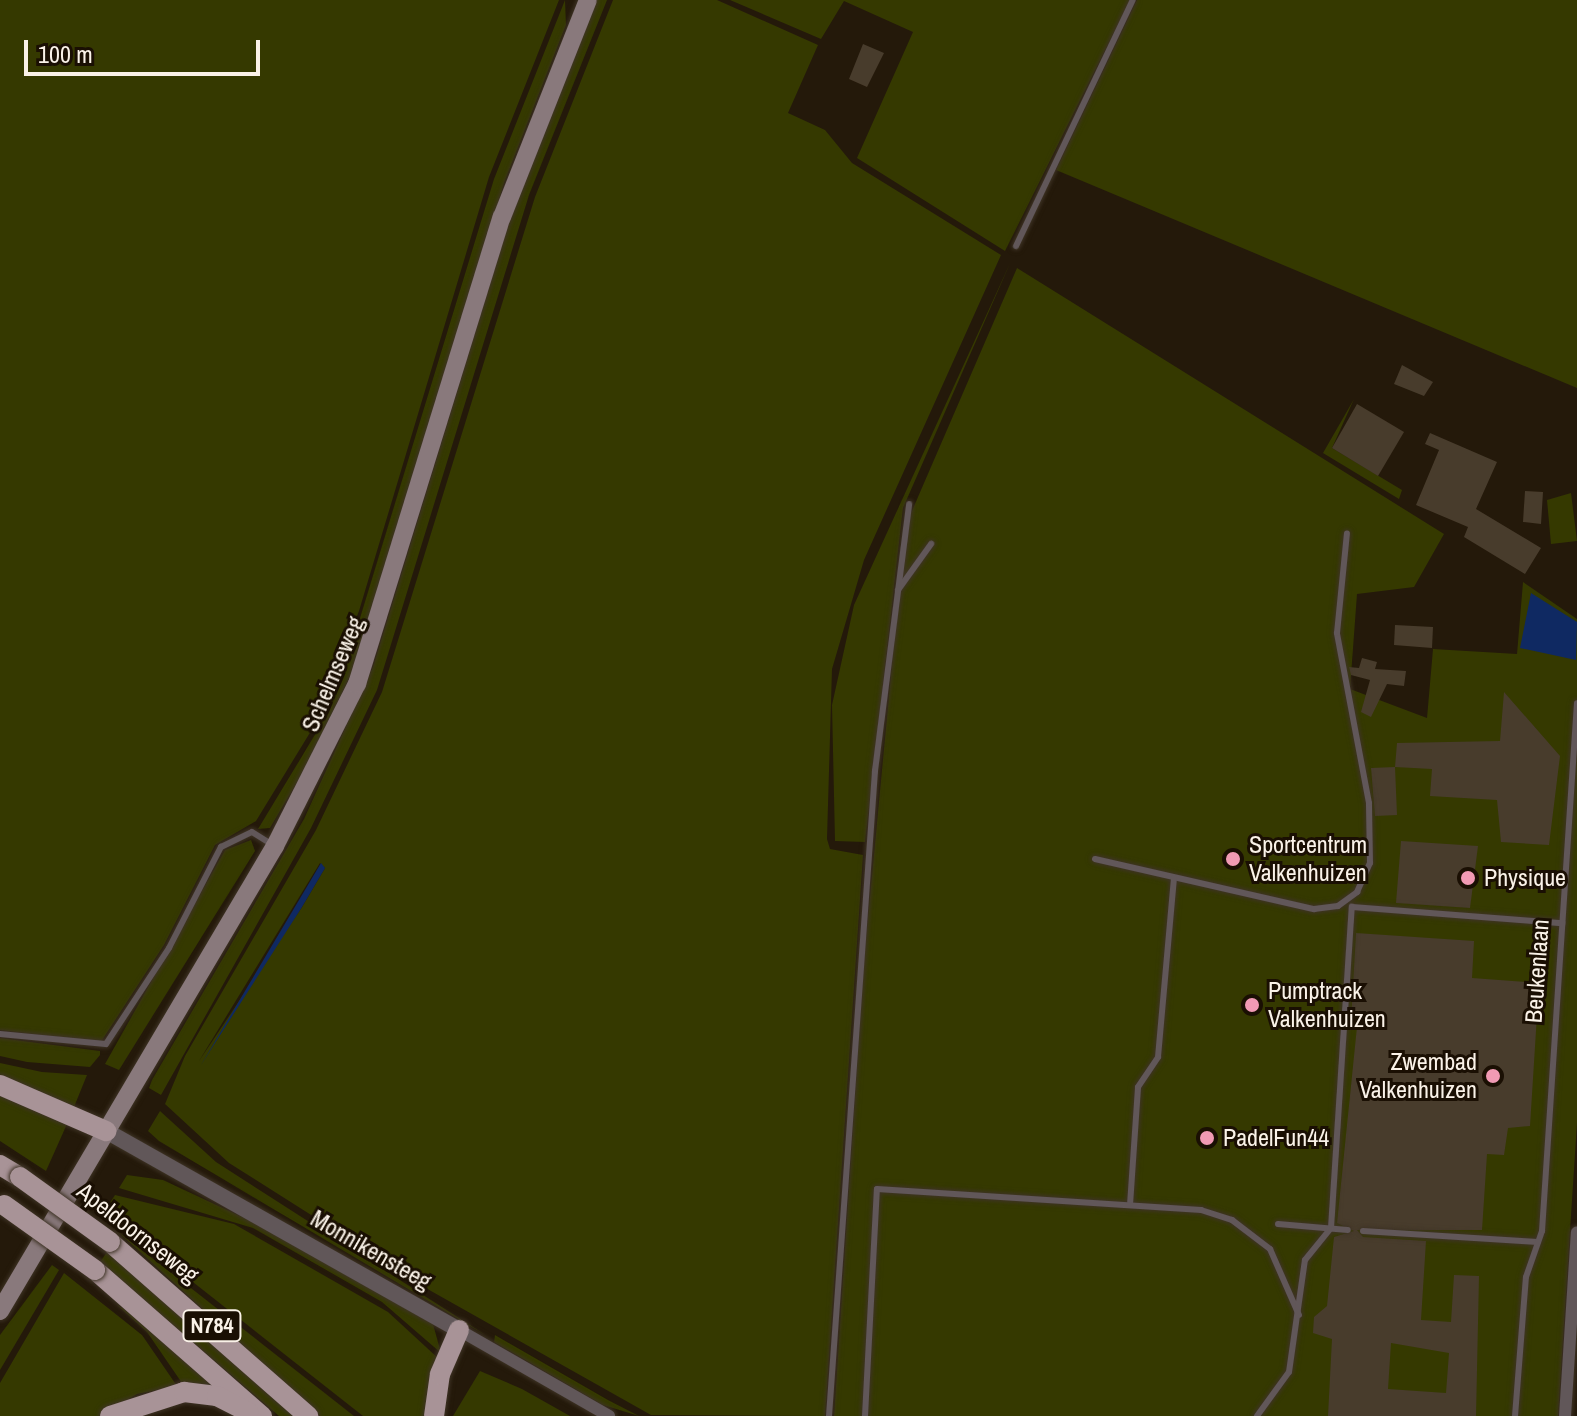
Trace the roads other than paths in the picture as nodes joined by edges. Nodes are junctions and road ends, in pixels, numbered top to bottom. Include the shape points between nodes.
1 (588, 0) edge
2 (1133, 0) edge
3 (1016, 246) dead end
4 (909, 504) dead end
5 (1347, 533) dead end
6 (931, 544) dead end
7 (897, 593) junction
8 (1577, 703) edge
9 (275, 846) junction
10 (1095, 859) dead end
11 (1174, 878) junction
12 (1350, 904) junction
13 (1562, 923) junction
14 (0, 1034) edge
15 (0, 1085) edge
16 (106, 1131) junction
17 (0, 1165) edge
18 (2, 1203) edge
19 (1130, 1205) junction
20 (1278, 1224) dead end
21 (1331, 1228) junction
22 (1348, 1230) dead end
23 (1363, 1231) dead end
24 (1577, 1232) edge
25 (1538, 1242) junction
26 (0, 1311) edge
27 (1299, 1315) junction
28 (459, 1330) junction
29 (1573, 1372) edge
30 (110, 1416) edge
31 (255, 1416) edge
32 (262, 1416) edge
33 (308, 1416) edge
34 (434, 1416) edge
35 (609, 1416) edge
36 (829, 1416) edge
37 (865, 1416) edge
38 (1257, 1416) edge
39 (1515, 1416) edge
40 (1565, 1416) edge

1 - 9 main road, Schelmseweg via 502,217 375,639
2 - 3 lane
4 - 7 lane
5 - 12 lane via 1337,633 1369,803 1370,863
6 - 7 lane
7 - 36 lane via 861,944
8 - 13 lane, Beukenlaan
9 - 14 lane via 252,832 221,847 114,1038 81,1047
9 - 16 main road, Schelmseweg
10 - 11 lane
11 - 12 lane via 1314,909
11 - 19 lane via 1158,1057 1138,1087
12 - 13 lane
12 - 21 lane
13 - 25 lane, Beukenlaan
15 - 16 main road
16 - 26 main road, Schelmseweg
16 - 28 street, Monnikensteeg
17 - 33 main road, Apeldoornseweg / N784, bridge via 110,1242
18 - 32 main road, N784, bridge via 95,1270
19 - 27 lane via 1201,1210 1243,1226 1280,1264
19 - 37 lane via 874,1189
20 - 21 lane
21 - 22 lane
21 - 27 lane via 1305,1260
23 - 25 lane
24 - 29 street
25 - 39 lane, Beukenlaan via 1526,1277
27 - 38 lane via 1289,1372
28 - 34 main road via 440,1374
28 - 35 street, Monnikensteeg
29 - 40 street
30 - 31 main road via 184,1392 224,1398

